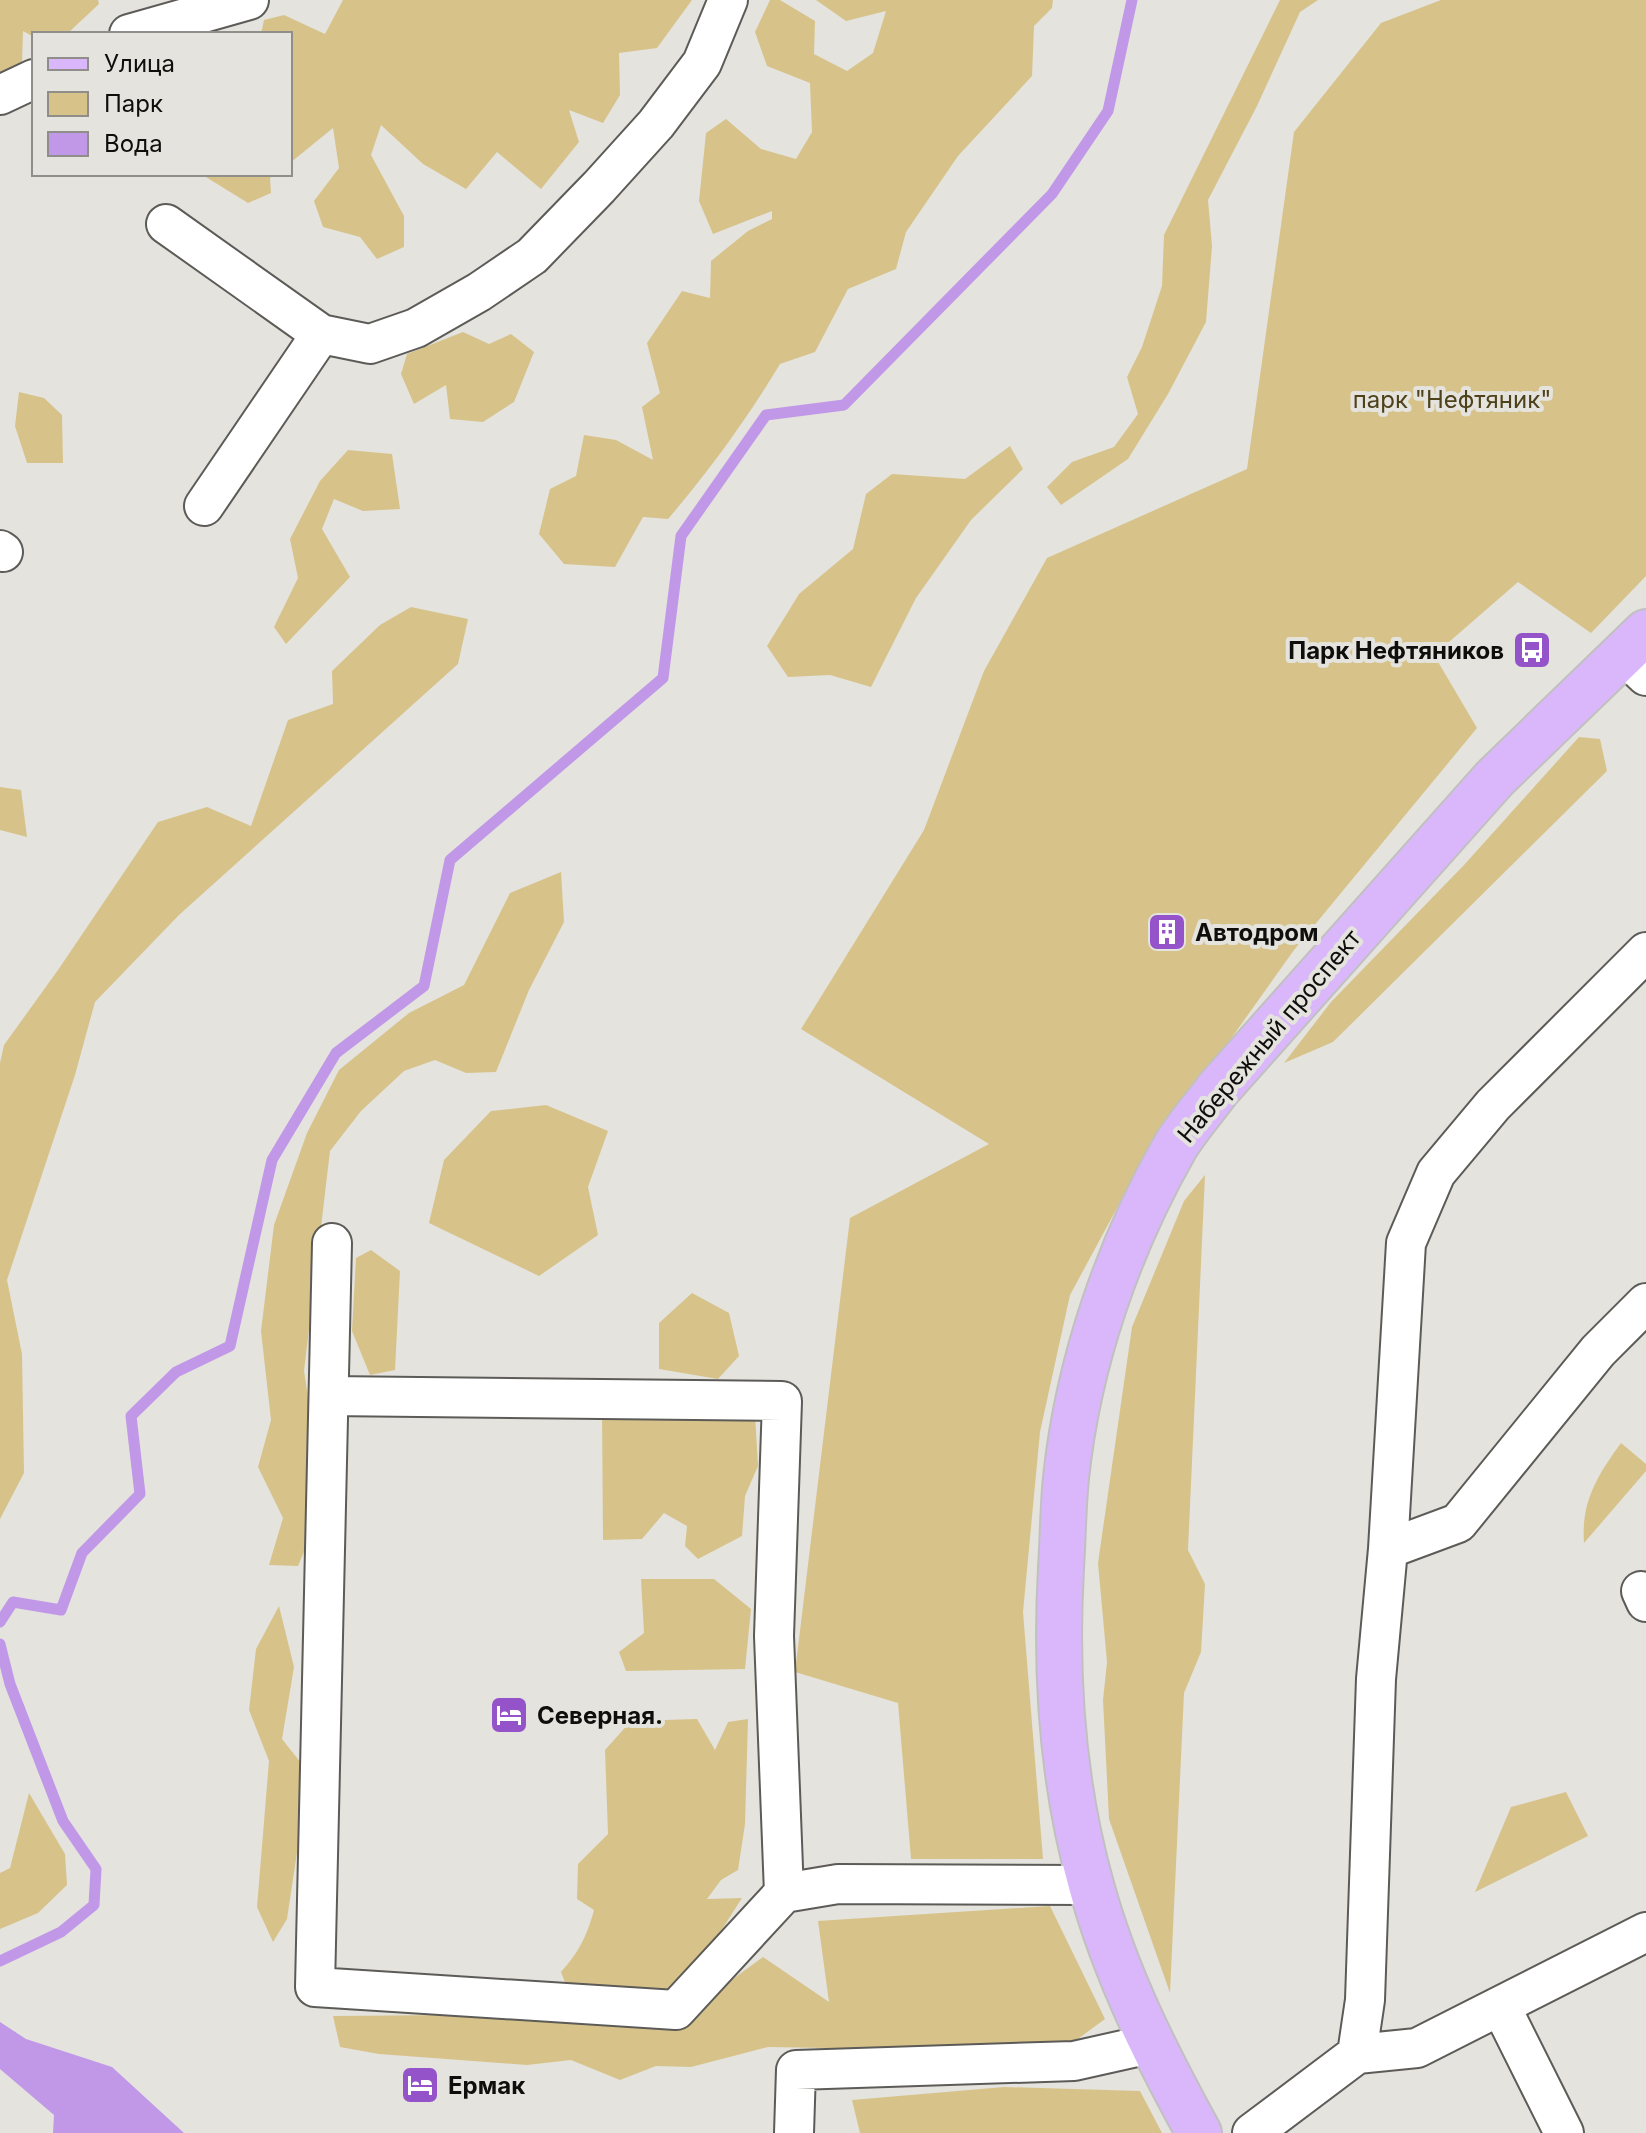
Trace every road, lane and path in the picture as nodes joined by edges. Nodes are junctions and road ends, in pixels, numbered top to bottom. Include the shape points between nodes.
1 (249, 0) edge
2 (728, 0) edge
3 (136, 32) edge
4 (32, 80) edge
5 (0, 95) edge
6 (166, 224) dead end
7 (321, 334) junction
8 (204, 506) dead end
9 (1638, 654) edge
10 (1642, 962) edge
11 (332, 1243) dead end
12 (1646, 1303) edge
13 (329, 1396) junction
14 (1388, 1549) junction
15 (1091, 1885) junction
16 (784, 1893) junction
17 (1646, 1932) edge
18 (1501, 2007) junction
19 (1150, 2044) junction
20 (1357, 2054) junction
21 (794, 2133) edge
22 (1199, 2133) edge
23 (1252, 2133) edge
24 (1564, 2133) edge

1 - 3 lane
2 - 7 lane via 702,63 656,124 532,256 416,328 370,344
4 - 5 lane
6 - 7 lane
7 - 8 lane
9 - 15 main road, Набережный проспект via 1495,778 1227,1078 1177,1145 1140,1214 1110,1288 1082,1384 1066,1476 1060,1699 1072,1807
10 - 14 lane via 1493,1105 1436,1173 1406,1243
11 - 13 lane
12 - 14 lane via 1598,1351 1458,1523
13 - 16 lane via 782,1401 774,1636
13 - 16 lane via 315,1987 676,2010
14 - 20 lane via 1376,1679 1365,2000
15 - 16 lane via 838,1884
15 - 19 main road, Набережный проспект via 1116,1964
17 - 18 lane
18 - 20 lane via 1417,2048
18 - 24 lane
19 - 21 lane via 1074,2061 796,2070
19 - 22 main road, Набережный проспект
20 - 23 lane

